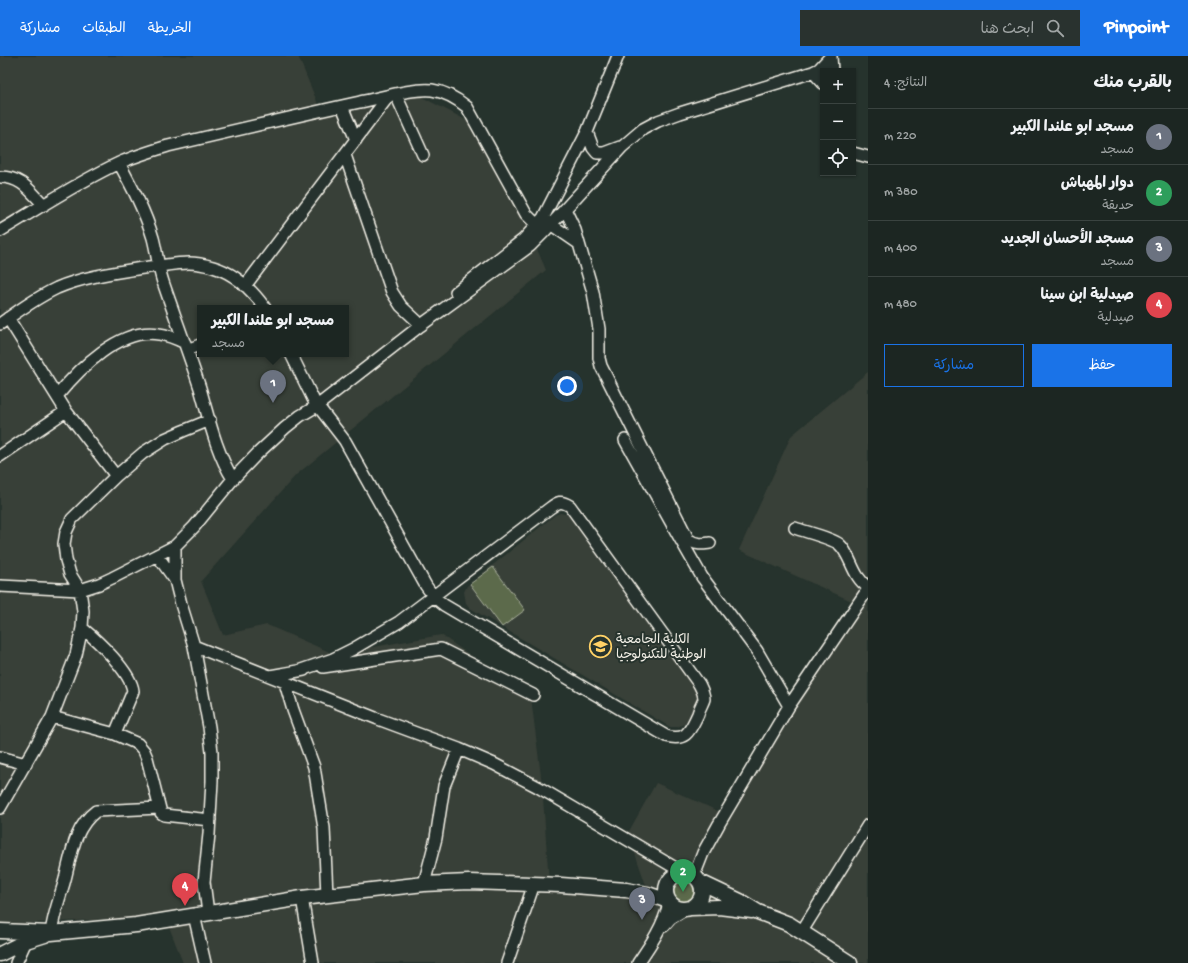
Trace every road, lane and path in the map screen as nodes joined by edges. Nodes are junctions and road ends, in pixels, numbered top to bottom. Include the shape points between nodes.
1 (618, 56) edge
2 (831, 56) edge
3 (832, 68) edge
4 (813, 72) junction
5 (820, 80) edge
6 (392, 96) junction
7 (342, 106) junction
8 (587, 132) junction
9 (356, 140) junction
10 (622, 147) junction
11 (856, 154) edge
12 (345, 155) junction
13 (422, 155) dead end
14 (868, 158) edge
15 (119, 163) junction
16 (0, 177) edge
17 (44, 205) junction
18 (566, 209) junction
19 (544, 225) junction
20 (0, 232) edge
21 (578, 243) junction
22 (158, 266) junction
23 (245, 286) junction
24 (262, 305) edge
25 (4, 321) edge
26 (417, 321) junction
27 (186, 346) junction
28 (197, 346) edge
29 (293, 357) edge
30 (57, 396) junction
31 (316, 403) junction
32 (66, 411) junction
33 (210, 420) junction
34 (625, 440) dead end
35 (0, 456) edge
36 (116, 476) junction
37 (233, 479) junction
38 (795, 528) dead end
39 (710, 543) dead end
40 (174, 546) junction
41 (157, 555) junction
42 (175, 580) junction
43 (0, 586) edge
44 (868, 588) edge
45 (80, 590) junction
46 (434, 597) junction
47 (82, 628) junction
48 (194, 646) junction
49 (298, 671) junction
50 (269, 676) junction
51 (285, 683) junction
52 (533, 695) dead end
53 (789, 706) junction
54 (52, 717) junction
55 (115, 734) junction
56 (459, 749) junction
57 (0, 757) edge
58 (26, 764) junction
59 (0, 808) edge
60 (159, 808) junction
61 (210, 820) junction
62 (868, 826) edge
63 (693, 877) junction
64 (669, 881) junction
65 (424, 884) junction
66 (534, 884) junction
67 (626, 890) junction
68 (327, 895) junction
69 (302, 898) junction
70 (669, 902) junction
71 (688, 909) junction
72 (758, 912) junction
73 (201, 914) junction
74 (0, 931) edge
75 (802, 931) junction
76 (658, 932) junction
77 (51, 933) junction
78 (26, 941) junction
79 (0, 954) edge
80 (16, 963) edge
81 (205, 963) edge
82 (314, 963) edge
83 (507, 963) edge
84 (638, 963) edge
85 (850, 963) edge

1 - 8 street
2 - 3 street
2 - 4 street
4 - 5 street
4 - 10 street via 658,120
6 - 7 street
6 - 9 street
6 - 13 street
6 - 19 street via 431,90 457,99 467,108 526,214
7 - 9 street
7 - 15 street via 168,146
8 - 10 street via 597,153
8 - 19 street
9 - 12 street
10 - 18 street
11 - 14 street
12 - 23 street
12 - 26 street via 392,292 401,306
15 - 17 street
15 - 22 street via 148,222
16 - 17 street via 21,182
17 - 20 street
18 - 19 street
18 - 21 street
19 - 21 street
19 - 26 street
19 - 31 street via 520,254
21 - 39 street via 593,292 601,366 688,539 700,545
22 - 23 street via 189,263 213,267
22 - 25 street via 81,280 39,297
22 - 27 street
23 - 24 street
25 - 30 street
26 - 31 street
27 - 28 street
27 - 30 street via 158,333 144,333 128,338 91,360 73,376
27 - 33 street
29 - 31 street
30 - 32 street
31 - 37 street
31 - 46 street via 345,441
32 - 35 street
32 - 36 street
33 - 36 street via 165,439 143,453
33 - 37 street via 224,462
34 - 53 street via 702,577 756,651
36 - 45 street via 72,519 66,532 66,560 70,574
37 - 40 street via 194,527
38 - 44 street via 838,543 862,584
40 - 41 street
40 - 42 street
41 - 42 street
41 - 45 street via 99,584
42 - 48 street
43 - 45 street
44 - 53 street
45 - 47 street
46 - 46 street via 666,736 678,737 690,731 704,700 699,684 565,502 550,508
46 - 49 street via 376,636 333,658
47 - 54 street via 76,655
47 - 55 street via 111,656 132,684 133,691
48 - 50 street
48 - 61 street via 212,752
49 - 50 street
49 - 52 street via 440,649
50 - 51 street
51 - 56 street
51 - 68 street via 314,767 324,828
53 - 63 street via 719,824
54 - 55 street
54 - 58 street
55 - 60 street via 138,744 144,751
56 - 63 street via 538,787
56 - 65 street via 444,786 436,838
57 - 58 street
58 - 59 street
60 - 61 street via 164,815
60 - 77 street via 96,811 84,822 76,840
61 - 73 street
62 - 75 street
63 - 64 main road via 673,876
63 - 71 main road via 702,890 701,897 697,904
63 - 72 main road
64 - 67 main road
64 - 70 main road via 665,891
65 - 66 main road
65 - 68 main road
66 - 67 main road
66 - 83 street
67 - 70 main road via 648,894
68 - 69 main road
69 - 73 main road
69 - 82 street
70 - 71 main road via 677,908
70 - 76 street
71 - 72 main road via 719,907
71 - 76 street via 672,918
72 - 75 main road
73 - 77 main road via 136,925
73 - 81 street
74 - 77 main road
75 - 85 main road
76 - 84 street
77 - 78 main road
78 - 79 main road
78 - 80 street

